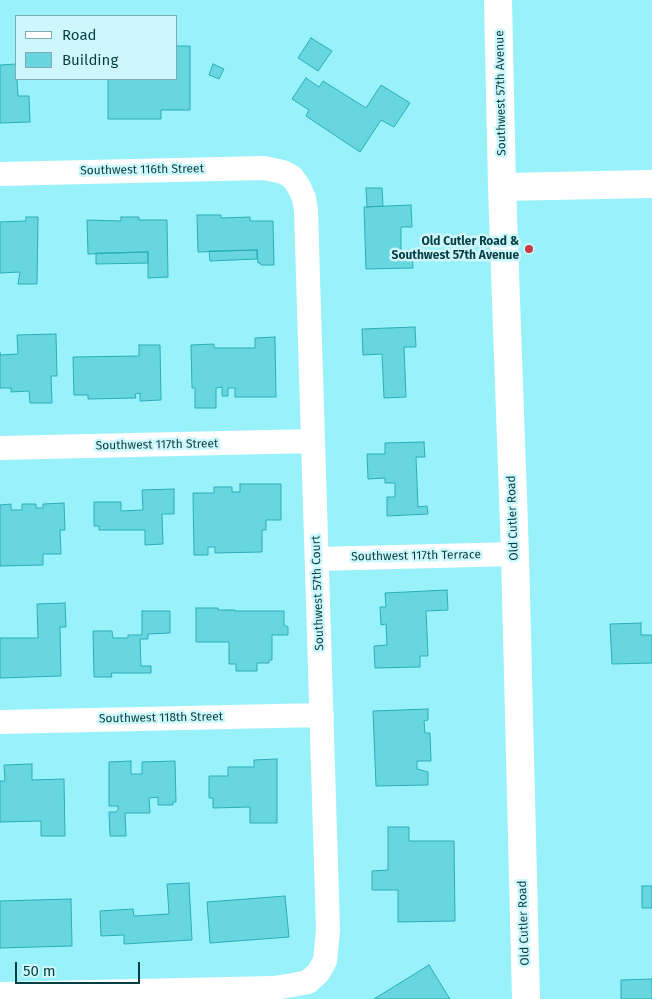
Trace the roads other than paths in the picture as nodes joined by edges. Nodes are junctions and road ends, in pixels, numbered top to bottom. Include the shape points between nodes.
1 (498, 0) edge
2 (283, 172) joint
3 (0, 174) edge
4 (652, 184) edge
5 (502, 187) junction
6 (314, 441) junction
7 (0, 448) edge
8 (515, 554) junction
9 (317, 559) junction
10 (322, 715) junction
11 (0, 722) edge
12 (0, 994) edge
13 (526, 999) edge

1 - 5 main road, Southwest 57th Avenue
2 - 3 street, Southwest 116th Street via 246,168
2 - 6 street, Southwest 57th Court via 300,187 306,211
4 - 5 main road
5 - 8 main road, Old Cutler Road
6 - 7 street, Southwest 117th Street
6 - 9 street, Southwest 57th Court
8 - 9 street, Southwest 117th Terrace
8 - 13 main road, Old Cutler Road
9 - 10 street, Southwest 57th Court
10 - 11 street, Southwest 118th Street
10 - 12 street, Southwest 57th Court via 328,945 325,961 308,982 273,988

